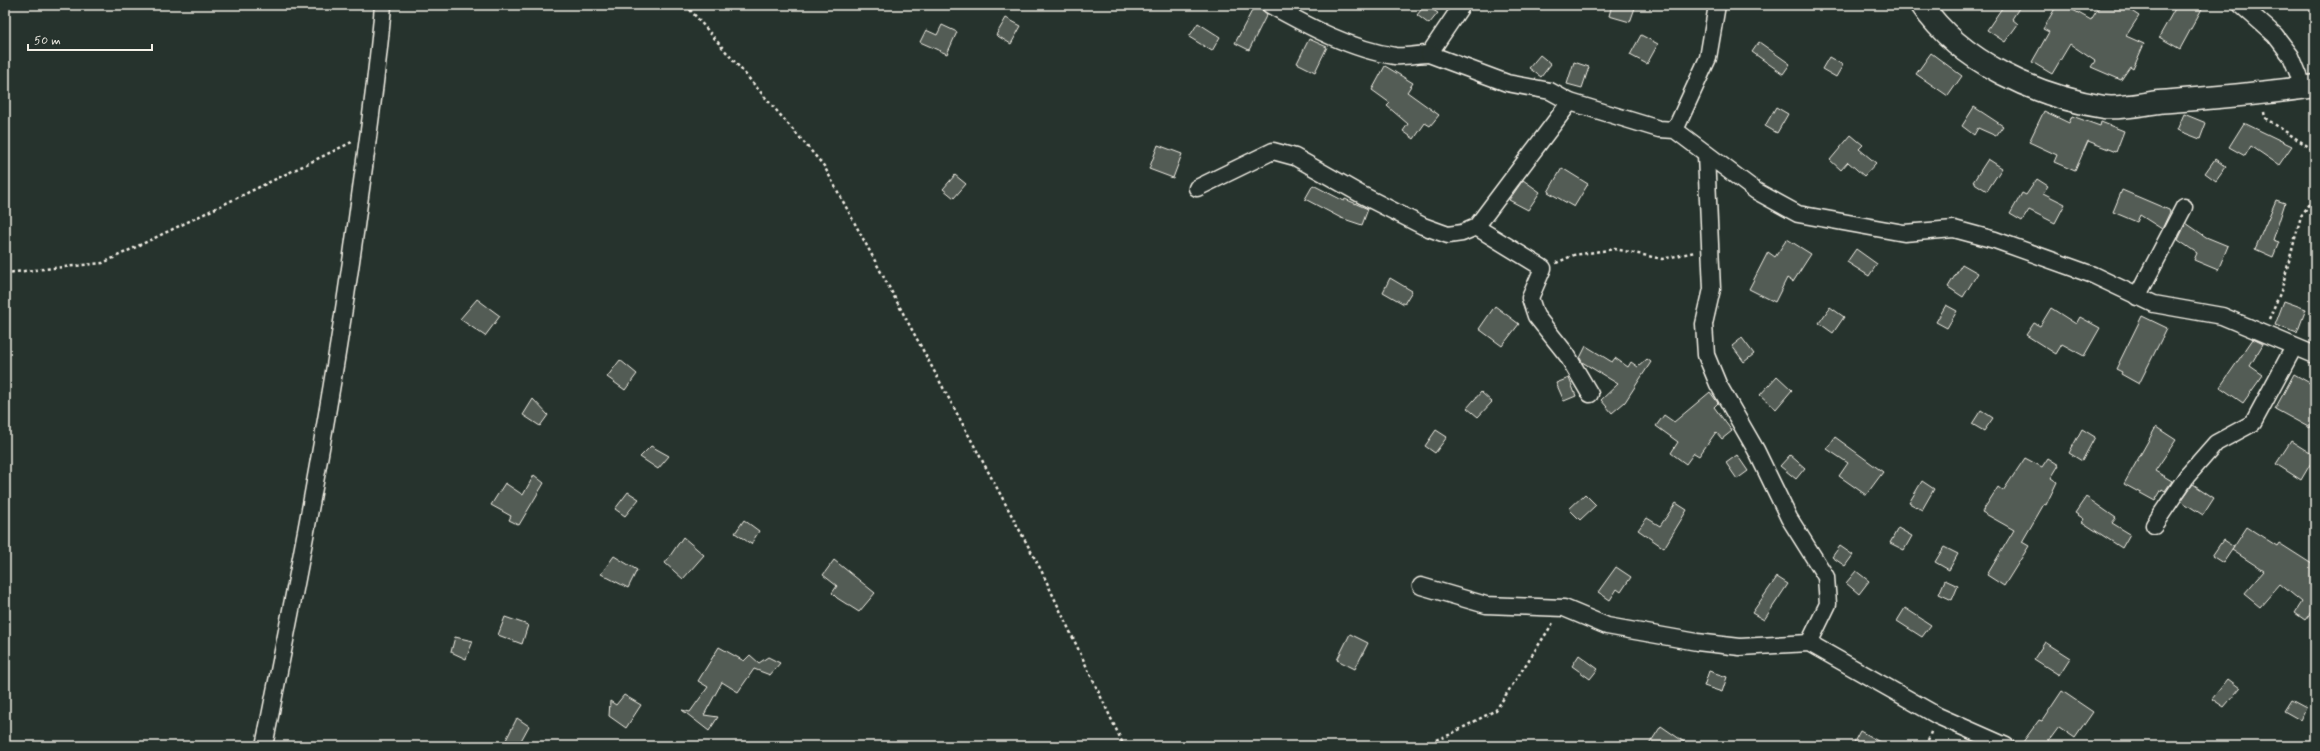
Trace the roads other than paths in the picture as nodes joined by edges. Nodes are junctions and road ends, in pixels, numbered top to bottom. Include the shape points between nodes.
1 (384, 5) edge
2 (1270, 5) edge
3 (1462, 5) edge
4 (1717, 5) edge
5 (1922, 5) edge
6 (2241, 5) edge
7 (1429, 54) junction
8 (2309, 87) edge
9 (1570, 102) junction
10 (1675, 130) junction
11 (1706, 155) junction
12 (1197, 188) dead end
13 (2184, 207) dead end
14 (1476, 227) junction
15 (2137, 297) junction
16 (2294, 347) junction
17 (2315, 355) edge
18 (1590, 394) dead end
19 (2154, 526) dead end
20 (1421, 586) dead end
21 (1809, 643) junction
22 (264, 746) edge
23 (2006, 746) edge

1 - 22 street via 344,315 297,581
2 - 7 street via 1304,24 1364,49 1396,56
3 - 7 street
4 - 10 street via 1708,58
5 - 8 street via 1933,22 1961,48 2009,78 2062,96 2106,107
6 - 8 street via 2275,34
7 - 9 street via 1507,83 1550,91
9 - 10 street via 1659,129
9 - 14 street
10 - 11 street
11 - 15 street via 1756,191 1798,214 1904,233 1954,229 1995,240 2093,275
11 - 21 street via 1712,289 1704,324 1706,355 1718,384 1756,450 1789,518 1826,577 1828,604
12 - 14 street via 1273,151 1295,157 1423,226 1448,235
13 - 15 street
14 - 18 street via 1543,268 1530,298 1536,316 1567,355
15 - 16 street via 2154,304 2222,316
16 - 17 street
16 - 19 street via 2253,423 2216,443 2187,476
20 - 21 street via 1486,605 1564,608 1607,626 1697,642 1740,647
21 - 23 street via 1938,716

